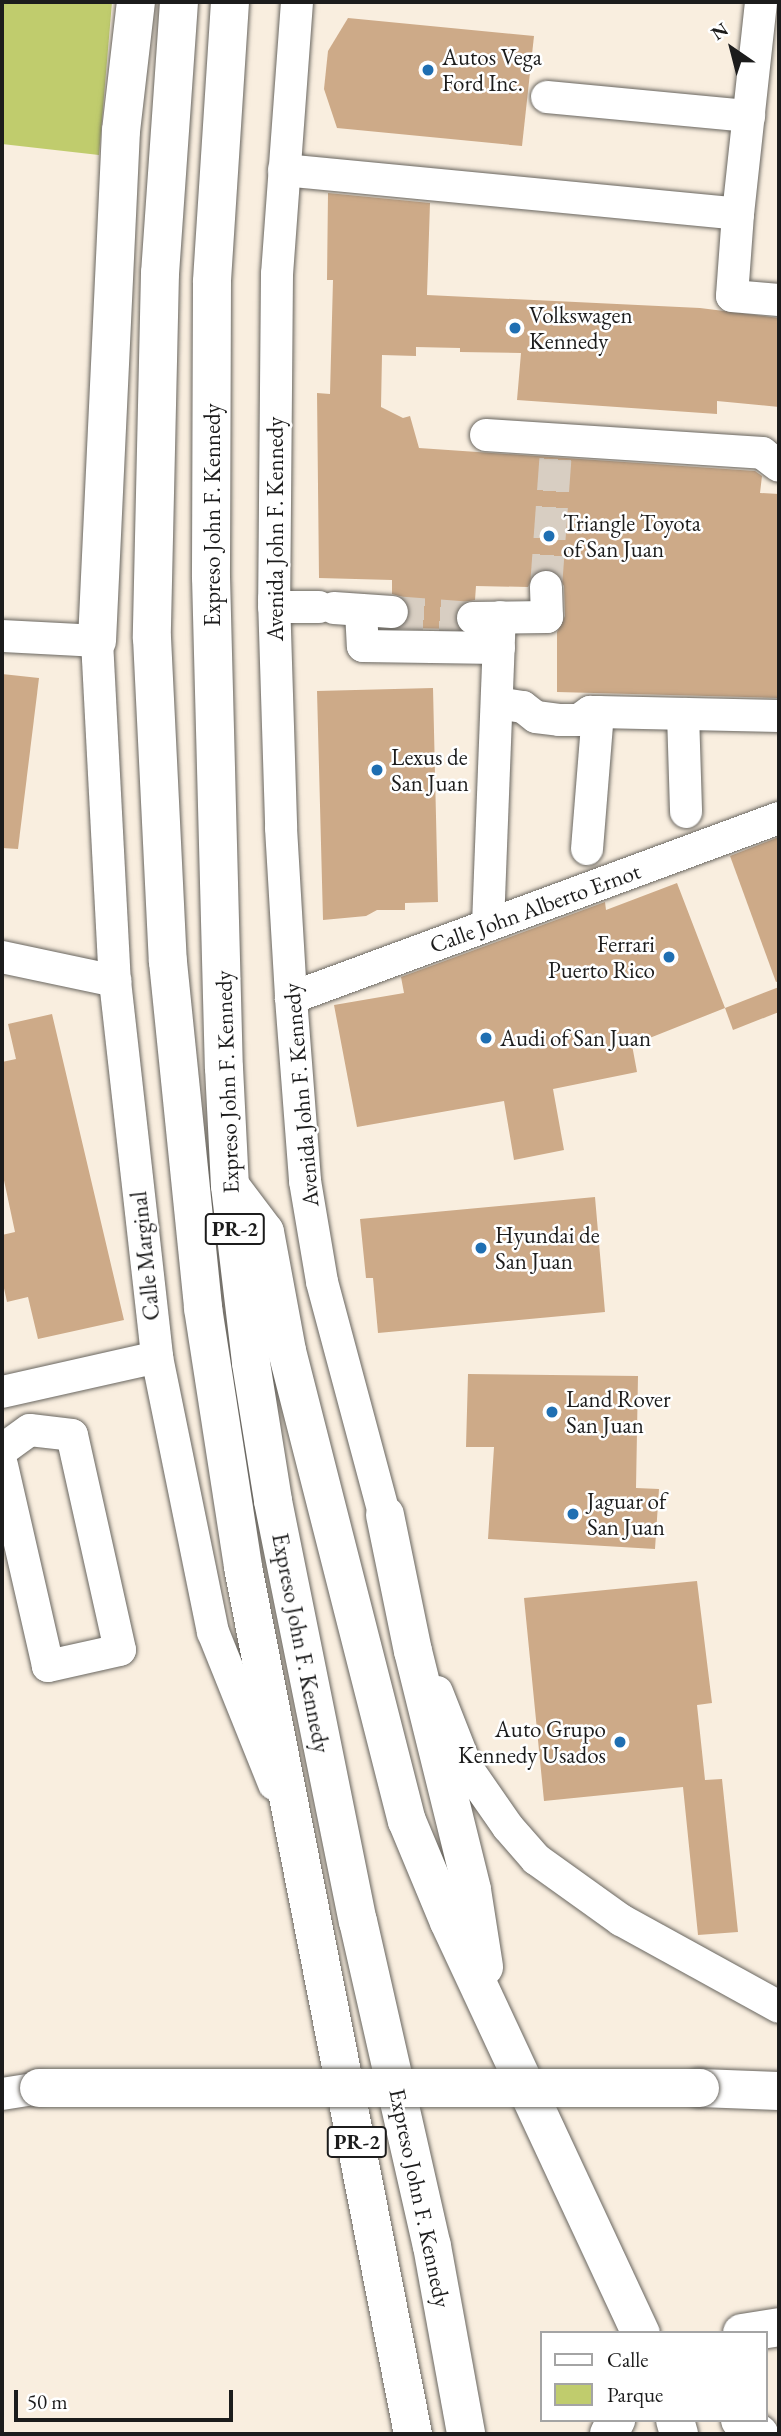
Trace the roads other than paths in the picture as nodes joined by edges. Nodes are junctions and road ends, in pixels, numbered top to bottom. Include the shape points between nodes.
1 (136, 2) edge
2 (179, 2) edge
3 (230, 2) edge
4 (297, 2) edge
5 (761, 2) edge
6 (547, 97) dead end
7 (749, 116) junction
8 (284, 170) junction
9 (738, 214) junction
10 (779, 300) edge
11 (486, 435) dead end
12 (779, 466) edge
13 (546, 587) tunnel mouth
14 (274, 607) junction
15 (338, 609) junction
16 (392, 612) tunnel mouth
17 (491, 628) junction
18 (2, 636) edge
19 (97, 641) junction
20 (510, 705) junction
21 (594, 712) junction
22 (683, 713) junction
23 (779, 716) edge
24 (686, 812) dead end
25 (779, 818) edge
26 (587, 849) dead end
27 (488, 925) junction
28 (2, 957) edge
29 (114, 981) junction
30 (291, 998) junction
31 (230, 1186) junction
32 (157, 1357) junction
33 (11, 1390) edge
34 (30, 1430) junction
35 (2, 1450) edge
36 (2, 1465) edge
37 (385, 1515) junction
38 (300, 1849) junction
39 (779, 2007) edge
40 (491, 2011) junction
41 (39, 2088) joint
42 (779, 2091) edge
43 (2, 2094) edge
44 (618, 2278) junction
45 (779, 2327) edge
46 (640, 2331) edge
47 (659, 2331) edge
48 (754, 2331) edge
49 (743, 2422) edge
50 (413, 2434) edge
51 (466, 2434) edge
52 (760, 2434) edge

1 - 19 highway via 121,131
2 - 38 highway, Expreso John F. Kennedy / PR-2 via 160,273 152,638 168,962 203,1308 243,1567
3 - 31 highway, Expreso John F. Kennedy / PR-2 via 212,282 211,577
4 - 8 street, Avenida John F. Kennedy
5 - 7 street
6 - 7 street
7 - 9 street
8 - 9 street
8 - 14 street, Avenida John F. Kennedy via 277,274
9 - 10 street via 732,296
11 - 12 street via 556,446 762,453
13 - 17 street via 547,617
14 - 15 street
14 - 30 street, Avenida John F. Kennedy
15 - 16 street
15 - 17 street via 363,646
17 - 20 street
18 - 19 street
19 - 29 street, Calle Marginal
20 - 21 street via 536,717 559,720 579,720
20 - 27 street
21 - 22 street
21 - 26 street
22 - 23 street
22 - 24 street
25 - 27 street, Calle John Alberto Ernot
27 - 30 street, Calle John Alberto Ernot
28 - 29 street
29 - 32 street, Calle Marginal
30 - 37 street, Avenida John F. Kennedy via 305,1181 322,1282
31 - 40 highway via 265,1232 288,1351 407,1821
31 - 51 highway, Expreso John F. Kennedy / PR-2 via 273,1501 358,1921 432,2246
32 - 33 street
32 - 38 street, Calle Marginal via 213,1632
33 - 34 street
34 - 35 street
34 - 36 street via 72,1435 120,1650 48,1666
37 - 39 street, Avenida John F. Kennedy via 431,1678 467,1768 508,1828 536,1859 621,1920
37 - 40 highway via 472,1890
38 - 50 highway, Expreso John F. Kennedy / PR-2
40 - 44 highway
41 - 42 highway, bridge
41 - 43 street
44 - 46 highway
44 - 47 highway
45 - 48 highway
49 - 52 highway

